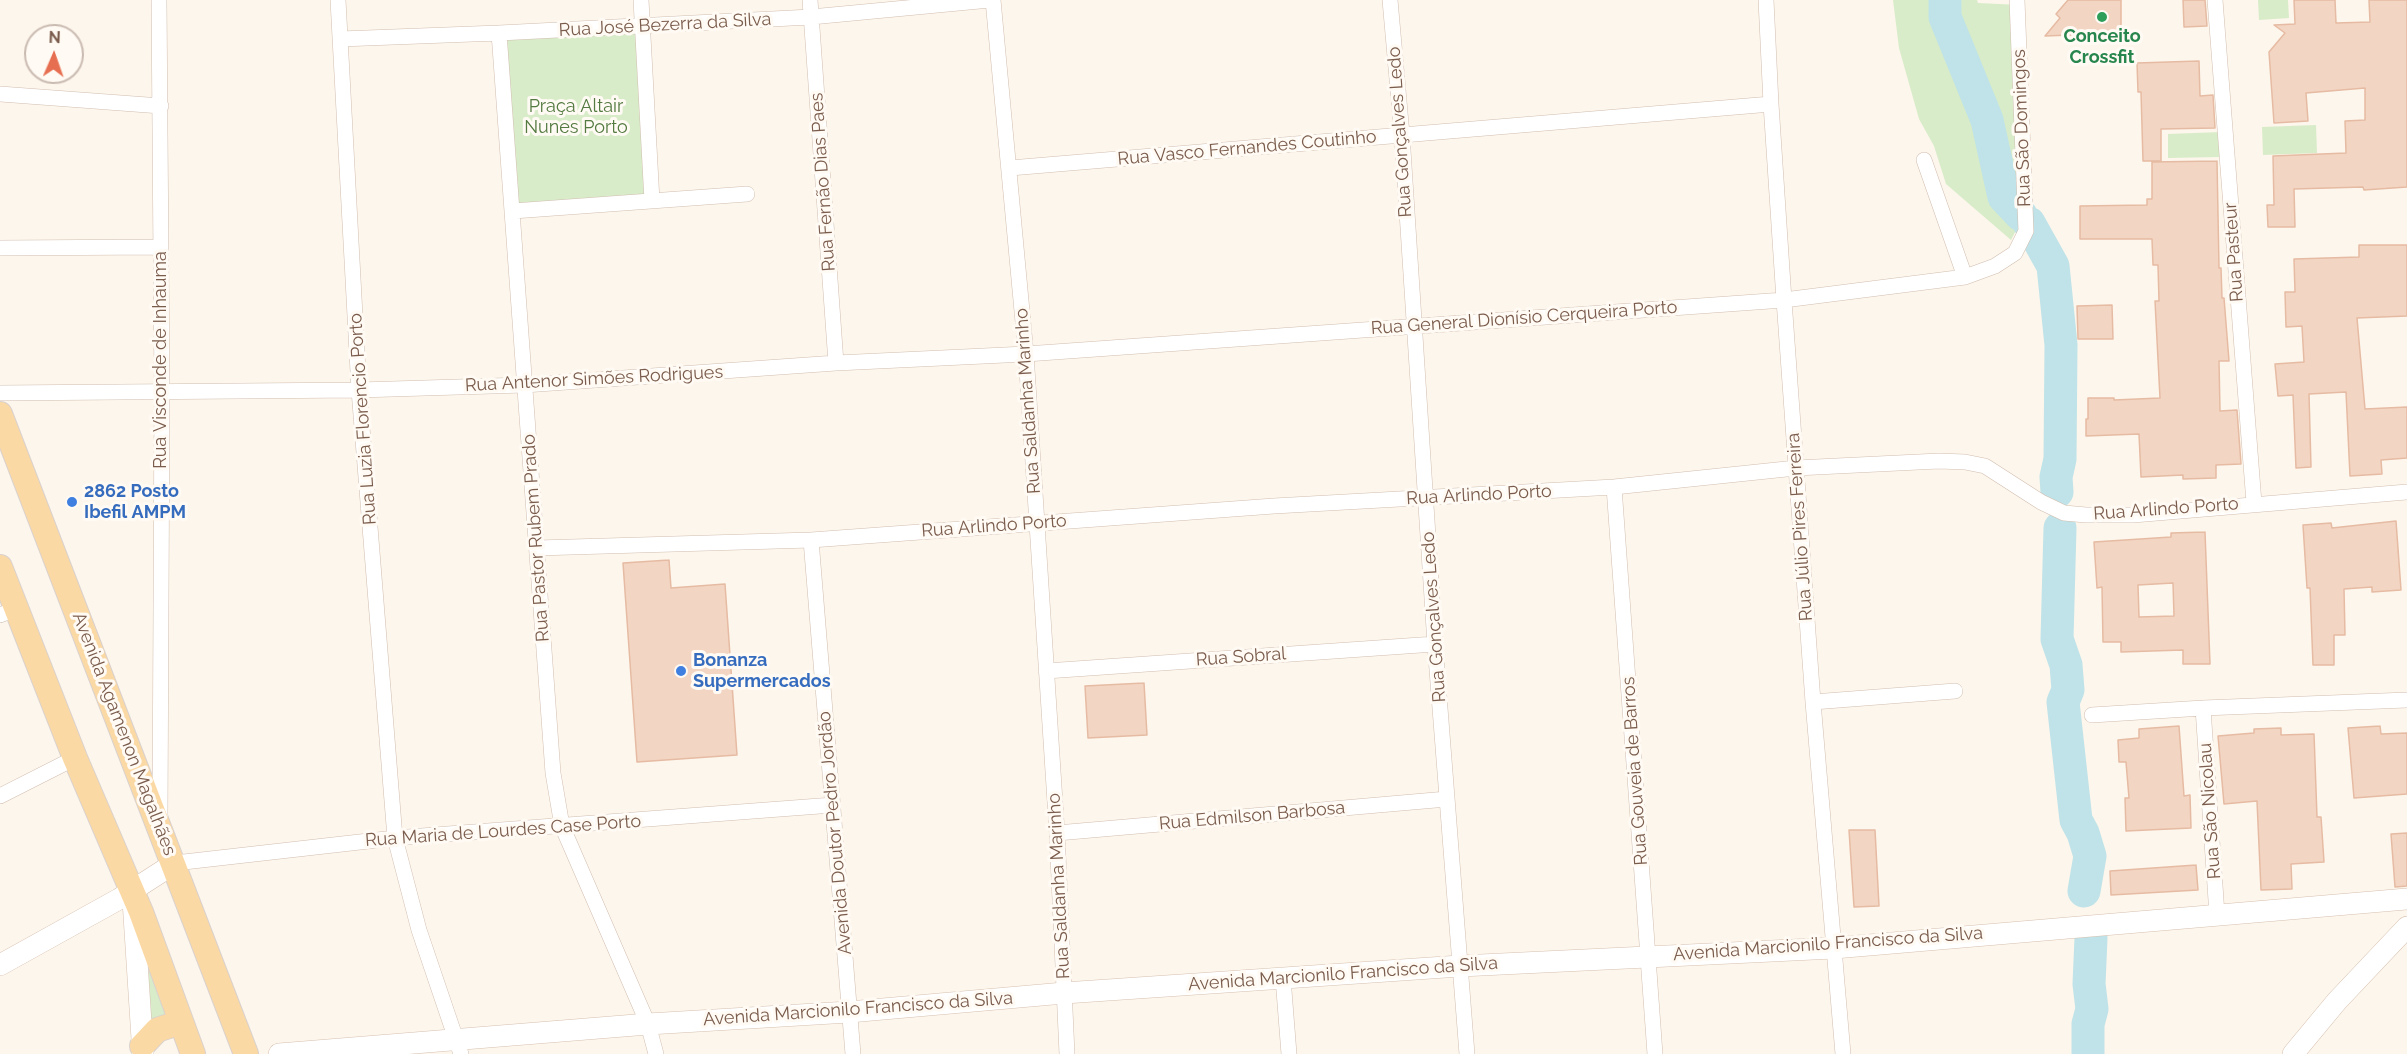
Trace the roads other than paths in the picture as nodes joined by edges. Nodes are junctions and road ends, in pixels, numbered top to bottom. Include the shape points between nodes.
1 (159, 0) edge
2 (338, 0) edge
3 (641, 0) edge
4 (810, 0) edge
5 (992, 0) edge
6 (1390, 0) edge
7 (1766, 0) edge
8 (2018, 0) edge
9 (2215, 0) edge
10 (811, 17) junction
11 (641, 26) junction
12 (499, 33) junction
13 (340, 39) junction
14 (0, 94) edge
15 (161, 105) junction
16 (1771, 105) junction
17 (1402, 135) junction
18 (1924, 160) dead end
19 (1010, 168) junction
20 (747, 194) dead end
21 (652, 201) junction
22 (513, 211) junction
23 (161, 247) junction
24 (0, 248) edge
25 (2015, 253) joint
26 (1965, 278) junction
27 (1784, 300) junction
28 (1413, 325) junction
29 (1026, 354) junction
30 (836, 363) junction
31 (524, 385) junction
32 (359, 390) junction
33 (162, 391) junction
34 (0, 393) edge
35 (0, 414) edge
36 (1796, 468) junction
37 (1614, 487) junction
38 (2407, 492) edge
39 (1426, 498) junction
40 (2254, 503) junction
41 (1037, 523) junction
42 (811, 540) junction
43 (537, 548) junction
44 (0, 567) edge
45 (8, 612) edge
46 (1435, 644) junction
47 (1046, 670) junction
48 (1955, 691) dead end
49 (2407, 700) edge
50 (1813, 702) junction
51 (2203, 708) junction
52 (2092, 715) dead end
53 (75, 758) junction
54 (0, 796) edge
55 (1447, 799) junction
56 (832, 805) junction
57 (562, 826) junction
58 (160, 829) junction
59 (1057, 833) junction
60 (395, 838) junction
61 (174, 863) junction
62 (132, 891) junction
63 (2407, 899) edge
64 (2217, 915) junction
65 (2407, 927) edge
66 (1834, 948) junction
67 (1648, 955) junction
68 (0, 965) edge
69 (1460, 966) junction
70 (1283, 978) junction
71 (1064, 993) junction
72 (849, 1012) junction
73 (181, 1022) junction
74 (648, 1024) junction
75 (459, 1047) edge
76 (142, 1050) edge
77 (193, 1054) edge
78 (246, 1054) edge
79 (279, 1054) edge
80 (656, 1054) edge
81 (853, 1054) edge
82 (1068, 1054) edge
83 (1289, 1054) edge
84 (1467, 1054) edge
85 (1655, 1054) edge
86 (1843, 1054) edge
87 (2293, 1054) edge

1 - 15 street, Rua Visconde de Inhauma
2 - 13 street, Rua Luzia Florencio Porto
3 - 11 street
4 - 10 street, Rua Fernão Dias Paes
5 - 10 street, Rua José Bezerra da Silva
5 - 19 street, Rua Saldanha Marinho
6 - 17 street, Rua Gonçalves Ledo
7 - 16 street, Rua Júlio Pires Ferreira
8 - 25 street, Rua São Domingos via 2026,231
9 - 40 street, Rua Pasteur
10 - 11 street, Rua José Bezerra da Silva
10 - 30 street, Rua Fernão Dias Paes
11 - 12 street, Rua José Bezerra da Silva
11 - 21 street
12 - 13 street, Rua José Bezerra da Silva
12 - 22 street, Rua Pastor Rubem Prado
13 - 32 street, Rua Luzia Florencio Porto
14 - 15 street
15 - 23 street, Rua Visconde de Inhauma
16 - 17 street, Rua Vasco Fernandes Coutinho
16 - 27 street, Rua Júlio Pires Ferreira
17 - 19 street, Rua Vasco Fernandes Coutinho
17 - 28 street, Rua Gonçalves Ledo
18 - 26 street
19 - 29 street, Rua Saldanha Marinho
20 - 21 street
21 - 22 street
22 - 31 street, Rua Pastor Rubem Prado
23 - 24 street
23 - 33 street, Rua Visconde de Inhauma
25 - 26 street, Rua General Dionísio Cerqueira Porto
26 - 27 street, Rua General Dionísio Cerqueira Porto
27 - 28 street, Rua General Dionísio Cerqueira Porto
27 - 36 street, Rua Júlio Pires Ferreira
28 - 29 street, Rua General Dionísio Cerqueira Porto
28 - 39 street, Rua Gonçalves Ledo
29 - 30 street, Rua Antenor Simões Rodrigues
29 - 41 street, Rua Saldanha Marinho
30 - 31 street, Rua Antenor Simões Rodrigues
31 - 32 street, Rua Antenor Simões Rodrigues
31 - 43 street, Rua Pastor Rubem Prado
32 - 33 street, Rua Antenor Simões Rodrigues
32 - 60 street, Rua Luzia Florencio Porto
33 - 34 street, Rua Antenor Simões Rodrigues
33 - 58 street, Rua Visconde de Inhauma
35 - 58 main road, Avenida Agamenon Magalhães
36 - 37 street, Rua Arlindo Porto
36 - 40 street, Rua Arlindo Porto via 1965,462 1985,466 2064,513 2086,515 2133,515
36 - 50 street, Rua Júlio Pires Ferreira
37 - 39 street, Rua Arlindo Porto
37 - 67 street, Rua Gouveia de Barros
38 - 40 street, Rua Arlindo Porto
39 - 41 street, Rua Arlindo Porto
39 - 46 street, Rua Gonçalves Ledo
41 - 42 street, Rua Arlindo Porto
41 - 47 street, Rua Saldanha Marinho
42 - 43 street, Rua Arlindo Porto
42 - 56 street, Avenida Doutor Pedro Jordão
43 - 57 street, Rua Pastor Rubem Prado via 553,773
44 - 45 main road
45 - 53 main road
46 - 47 street, Rua Sobral
46 - 55 street, Rua Gonçalves Ledo
47 - 59 street, Rua Saldanha Marinho
48 - 50 street
49 - 51 street
50 - 66 street, Rua Júlio Pires Ferreira
51 - 52 street
51 - 64 street, Rua São Nicolau
53 - 54 street
53 - 62 main road
55 - 59 street, Rua Edmilson Barbosa
55 - 69 street, Rua Gonçalves Ledo
56 - 57 street, Rua Maria de Lourdes Case Porto
56 - 72 street, Avenida Doutor Pedro Jordão
57 - 60 street, Rua Maria de Lourdes Case Porto
57 - 74 street, Rua Pastor Rubem Prado
58 - 61 main road, Avenida Agamenon Magalhães
59 - 71 street, Rua Saldanha Marinho
60 - 61 street, Rua Maria de Lourdes Case Porto
60 - 75 street, Rua Luzia Florencio Porto via 419,930
61 - 62 street
61 - 78 main road, Avenida Agamenon Magalhães
62 - 68 street
62 - 73 main road
62 - 76 street
63 - 64 street, Avenida Marcionilo Francisco da Silva
64 - 66 street, Avenida Marcionilo Francisco da Silva
65 - 87 street
66 - 67 street, Avenida Marcionilo Francisco da Silva
66 - 86 street, Rua Júlio Pires Ferreira
67 - 69 street, Avenida Marcionilo Francisco da Silva
67 - 85 street, Rua Gouveia de Barros
69 - 70 street, Avenida Marcionilo Francisco da Silva
69 - 84 street, Rua Gonçalves Ledo
70 - 71 street, Avenida Marcionilo Francisco da Silva
70 - 83 street
71 - 72 street, Avenida Marcionilo Francisco da Silva
71 - 82 street, Rua Saldanha Marinho
72 - 74 street, Avenida Marcionilo Francisco da Silva
72 - 81 street, Avenida Doutor Pedro Jordão
73 - 76 main road via 157,1030
73 - 77 main road
74 - 75 street, Avenida Marcionilo Francisco da Silva
74 - 80 street, Rua Pastor Rubem Prado
75 - 79 street, Avenida Marcionilo Francisco da Silva

